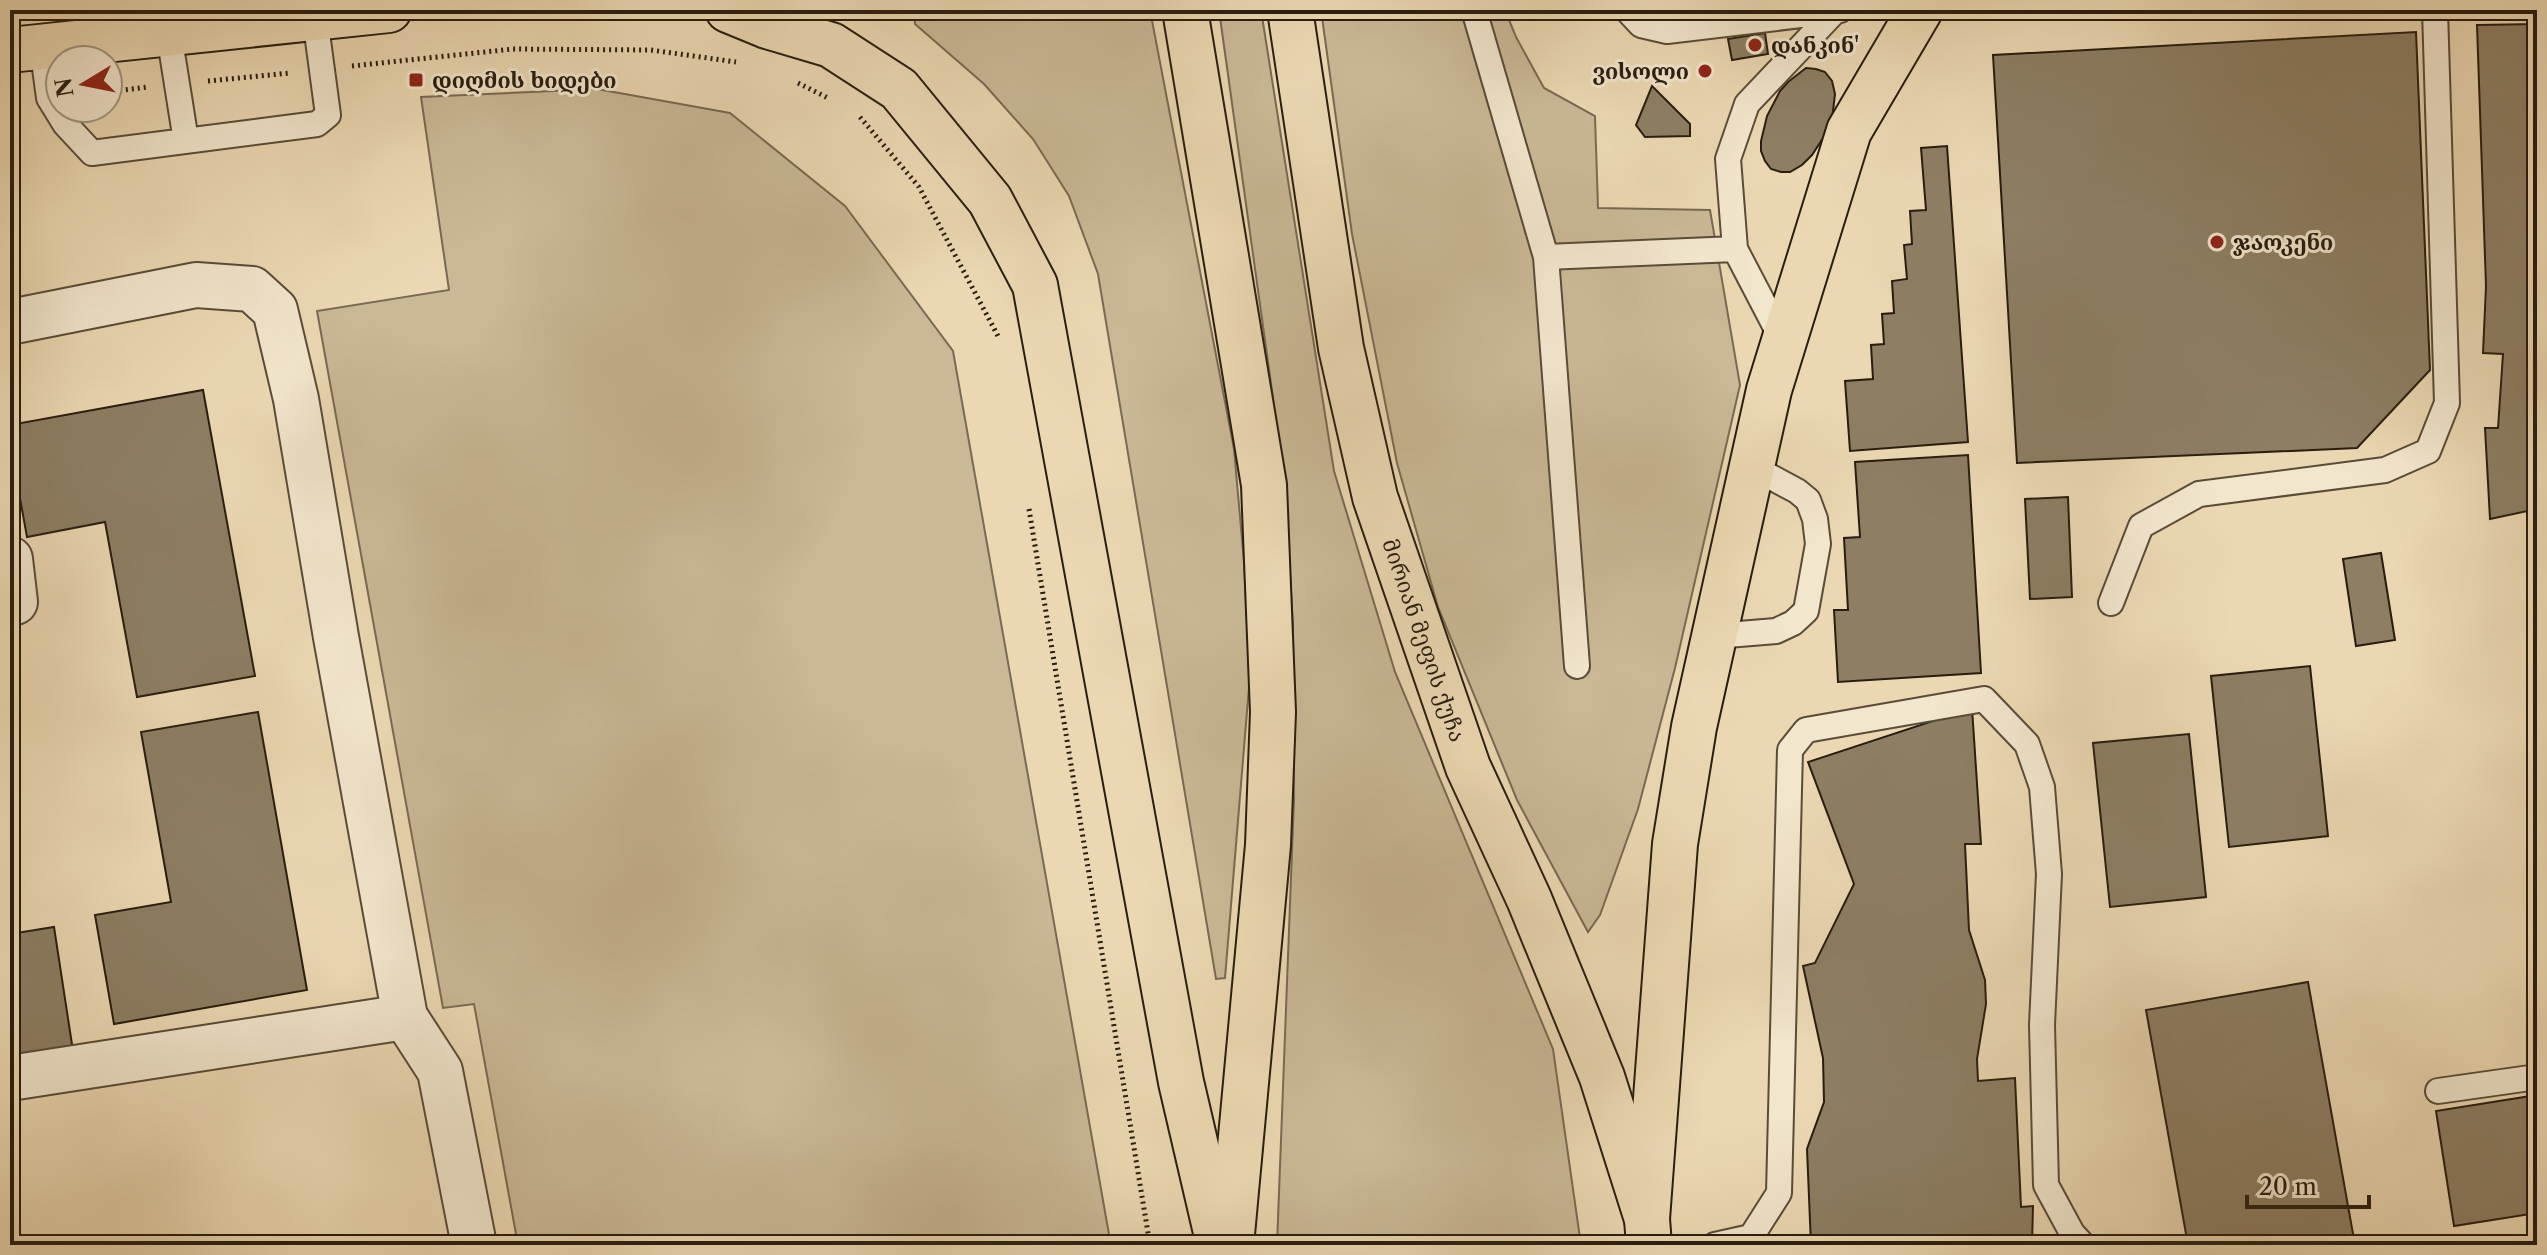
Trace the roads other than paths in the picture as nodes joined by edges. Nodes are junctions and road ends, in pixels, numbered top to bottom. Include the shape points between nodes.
1 (389, 10) edge
2 (728, 10) edge
3 (1185, 10) edge
4 (1290, 10) edge
5 (1474, 10) edge
6 (1627, 10) edge
7 (1920, 10) edge
8 (2435, 10) edge
9 (1837, 11) edge
10 (315, 18) junction
11 (169, 34) junction
12 (26, 48) edge
13 (186, 141) junction
14 (1735, 249) junction
15 (1546, 257) junction
16 (10, 322) edge
17 (1784, 343) junction
18 (1752, 467) junction
19 (10, 559) edge
20 (15, 602) dead end
21 (2111, 603) dead end
22 (1715, 636) junction
23 (1577, 666) dead end
24 (405, 1017) junction
25 (2537, 1077) edge
26 (10, 1078) edge
27 (2438, 1091) dead end
28 (1648, 1232) edge
29 (474, 1245) edge
30 (1219, 1245) edge
31 (1231, 1245) edge
32 (1715, 1245) edge
33 (2083, 1245) edge

1 - 10 main road
2 - 30 main road via 831,45 899,89 990,200 1035,285 1181,1082
3 - 31 main road via 1264,485 1273,712 1268,845
4 - 28 main road, მირიან მეფის ქუჩა via 1341,348 1375,497 1468,767 1602,1077
5 - 15 lane
6 - 9 lane via 1641,25 1667,31
7 - 17 main road via 1849,131
8 - 21 lane via 2447,403 2428,451 2385,470 2199,494 2141,526
9 - 14 lane via 1747,104 1728,159
10 - 11 main road
10 - 13 lane via 328,115 317,124
11 - 12 main road
11 - 13 lane
12 - 13 lane via 65,124 92,153
14 - 15 lane
14 - 17 lane
15 - 23 lane
16 - 24 street via 196,285 252,289 275,310 296,399
17 - 18 main road
18 - 22 main road
18 - 22 lane via 1808,500 1818,544 1806,611 1776,631
19 - 20 street
22 - 28 main road via 1675,844
24 - 26 street
24 - 29 street via 440,1071
25 - 27 lane
32 - 33 lane via 1751,1237 1779,1193 1790,750 1806,730 1984,699 2027,744 2042,787 2049,874 2042,1025 2046,1185

